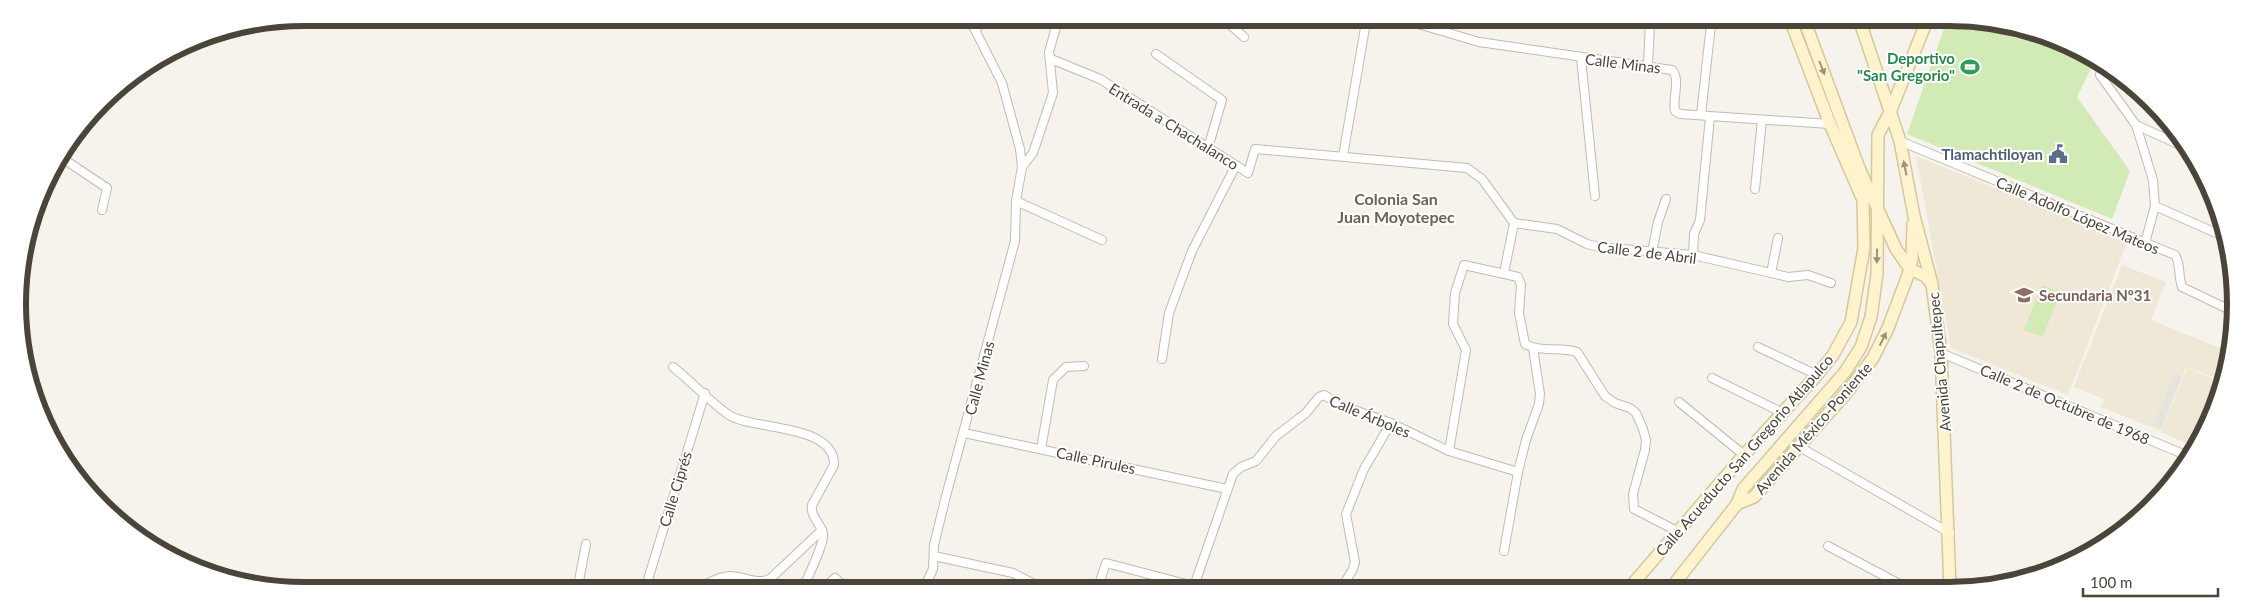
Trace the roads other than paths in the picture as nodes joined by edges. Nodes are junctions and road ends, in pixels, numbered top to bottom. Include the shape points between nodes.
1 (974, 26) edge
2 (978, 26) edge
3 (1056, 26) edge
4 (1232, 26) edge
5 (1364, 26) edge
6 (1425, 26) edge
7 (1650, 26) edge
8 (1711, 26) edge
9 (1793, 26) edge
10 (1807, 26) edge
11 (1861, 26) edge
12 (1925, 26) edge
13 (976, 30) junction
14 (1244, 37) dead end
15 (1156, 54) dead end
16 (1580, 58) junction
17 (1051, 60) junction
18 (1648, 65) junction
19 (2101, 72) edge
20 (1891, 110) junction
21 (1701, 115) junction
22 (1710, 117) junction
23 (1762, 120) junction
24 (1830, 124) junction
25 (2136, 125) junction
26 (1900, 140) junction
27 (2174, 141) edge
28 (1208, 148) junction
29 (1343, 156) junction
30 (66, 161) edge
31 (1236, 165) junction
32 (1022, 167) junction
33 (1755, 189) dead end
34 (1595, 196) dead end
35 (1666, 198) dead end
36 (1016, 201) junction
37 (1871, 201) junction
38 (2155, 206) junction
39 (102, 210) dead end
40 (1914, 216) junction
41 (1514, 223) junction
42 (2217, 234) edge
43 (1778, 238) dead end
44 (1102, 240) dead end
45 (2145, 243) junction
46 (1652, 252) junction
47 (1694, 255) junction
48 (1910, 269) junction
49 (1504, 272) junction
50 (1771, 273) junction
51 (1831, 283) dead end
52 (1932, 284) junction
53 (2227, 308) edge
54 (1758, 347) dead end
55 (1533, 348) junction
56 (1941, 353) junction
57 (1162, 359) dead end
58 (1084, 366) dead end
59 (673, 367) dead end
60 (1817, 375) junction
61 (1712, 378) dead end
62 (705, 393) junction
63 (1679, 402) dead end
64 (1783, 413) junction
65 (1391, 423) junction
66 (964, 433) junction
67 (1798, 446) junction
68 (1041, 449) junction
69 (1449, 451) junction
70 (2183, 454) edge
71 (1744, 455) junction
72 (1518, 472) junction
73 (1227, 489) junction
74 (1737, 504) junction
75 (822, 530) junction
76 (1677, 531) junction
77 (1950, 533) junction
78 (586, 544) dead end
79 (1828, 546) dead end
80 (1504, 550) dead end
81 (934, 556) junction
82 (579, 582) edge
83 (647, 582) edge
84 (712, 582) edge
85 (762, 582) edge
86 (762, 582) edge
87 (806, 582) edge
88 (927, 582) edge
89 (1030, 582) edge
90 (1099, 582) edge
91 (1180, 582) edge
92 (1196, 582) edge
93 (1345, 582) edge
94 (1635, 582) edge
95 (1676, 582) edge
96 (1896, 582) edge
97 (1950, 582) edge

1 - 13 street
2 - 13 street
3 - 17 street via 1049,52
4 - 14 street
5 - 29 street
6 - 16 street, Calle Minas via 1479,42
7 - 18 street
8 - 21 street
9 - 24 main road
10 -> 37 main road, Avenida México-Poniente
11 - 20 main road, Avenida Chapultepec
12 - 20 main road
13 - 32 street via 1002,83
15 - 28 street via 1222,100
16 - 18 street, Calle Minas
16 - 34 street
17 - 28 street, Entrada a Chachalanco via 1100,79
17 - 32 street via 1051,102 1033,153
18 - 21 street, Calle Minas via 1676,73 1675,111
19 - 25 street via 2103,82
20 - 26 main road, Avenida Chapultepec
20 - 37 main road via 1878,135
21 - 22 street, Calle Minas
22 - 23 street, Calle Minas
22 - 47 street
23 - 24 street, Calle Minas
23 - 33 street
24 - 37 main road
25 - 27 street
25 - 38 street via 2153,180
40 -> 26 main road, Avenida Chapultepec
26 - 45 street, Calle Adolfo López Mateos
28 - 31 street, Entrada a Chachalanco
29 - 31 street, Entrada a Chachalanco via 1255,149 1248,172
29 - 41 street via 1467,168 1482,179
30 - 39 street via 107,188
31 - 57 street via 1192,251 1169,314
32 - 36 street, Calle Minas
35 - 46 street
36 - 44 street
36 - 66 street, Calle Minas via 1015,241
37 - 48 main road, Avenida México-Poniente
37 - 60 main road, Calle Acueducto San Gregorio Atlapulco via 1855,308 1845,335
37 -> 74 main road, Avenida México-Poniente via 1878,253 1874,296 1861,347 1845,372 1743,489
38 - 42 street
38 - 45 street
40 - 48 main road
40 - 52 main road, Avenida Chapultepec
41 - 46 street, Calle 2 de Abril via 1557,230 1599,247
41 - 49 street
43 - 50 street
45 - 53 street, Calle Adolfo López Mateos via 2175,255 2179,260 2178,278 2182,287
46 - 47 street, Calle 2 de Abril
47 - 50 street, Calle 2 de Abril
48 - 52 main road via 1926,276
67 -> 48 main road, Avenida México-Poniente via 1873,358 1892,320
49 - 55 street via 1518,278 1521,285 1519,313 1522,334 1525,344
49 - 69 street via 1464,265 1455,293 1453,324 1466,350
50 - 51 street, Calle 2 de Abril via 1788,277 1808,275
52 - 56 main road, Avenida Chapultepec
54 - 60 street
55 - 72 street via 1540,404
55 - 76 street via 1578,352 1605,396 1614,404 1636,413 1646,440 1633,494 1634,509
56 - 70 street, Calle 2 de Octubre de 1968
56 - 77 main road, Avenida Chapultepec
58 - 68 street via 1066,367 1053,380
59 - 62 street
60 - 64 main road, Calle Acueducto San Gregorio Atlapulco
61 - 64 street
62 - 75 street via 730,416 806,435 830,450 834,465 811,511
62 - 83 street, Calle Ciprés
63 - 71 street
64 - 71 main road, Calle Acueducto San Gregorio Atlapulco
65 - 69 street, Calle Árboles
65 - 73 street, Calle Árboles via 1324,396 1319,397 1306,414 1276,436 1256,461 1233,474
65 - 93 street via 1364,469 1346,514 1355,562
66 - 68 street, Calle Pirules
66 - 81 street, Calle Minas via 946,496
67 - 74 main road, Avenida México-Poniente via 1754,497
67 - 77 street
68 - 73 street, Calle Pirules
69 - 72 street, Calle Árboles
71 - 76 main road, Calle Acueducto San Gregorio Atlapulco
72 - 80 street
73 - 92 street
74 - 95 main road, Avenida México-Poniente
75 - 85 street via 770,579
75 - 87 street via 822,540
76 - 94 main road, Calle Acueducto San Gregorio Atlapulco
77 - 97 main road, Avenida Chapultepec
78 - 82 street
79 - 96 street
81 - 88 street, Calle Minas
81 - 89 street via 1013,573
84 - 86 street via 732,576
90 - 91 street via 1106,563

